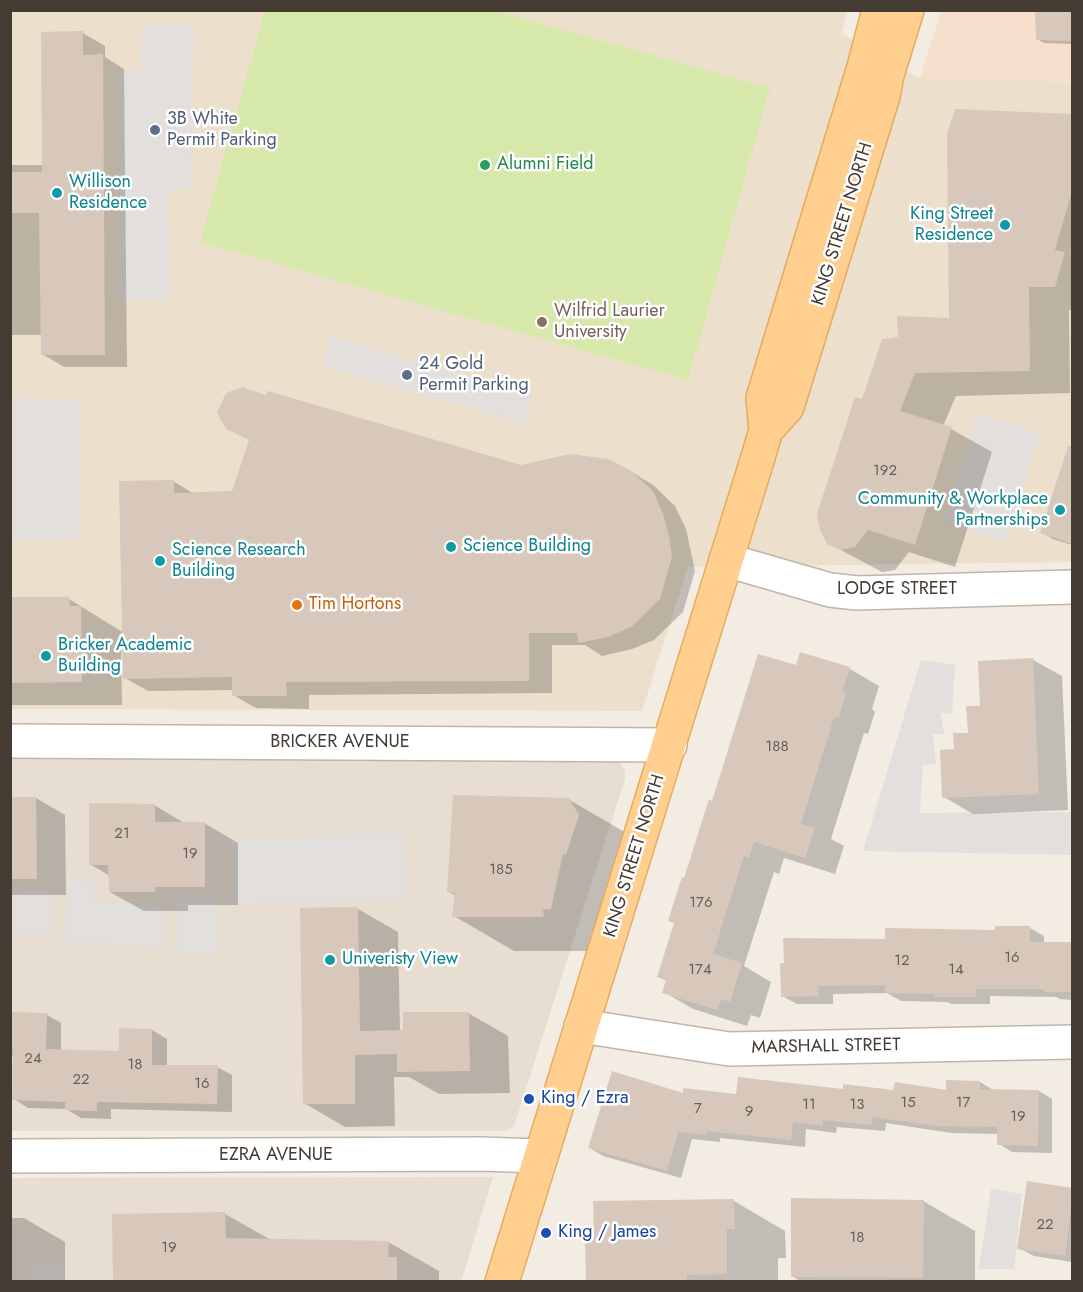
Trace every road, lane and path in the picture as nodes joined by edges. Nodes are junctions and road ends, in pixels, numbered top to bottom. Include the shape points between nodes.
1 (879, 10) edge
2 (907, 10) edge
3 (766, 430) junction
4 (726, 560) junction
5 (1072, 587) edge
6 (10, 741) edge
7 (670, 745) junction
8 (581, 1026) junction
9 (1072, 1042) edge
10 (10, 1156) edge
11 (541, 1156) junction
12 (502, 1281) edge

1 - 3 main road, KING STREET NORTH via 763,398
2 - 3 main road, KING STREET NORTH via 787,407
3 - 4 main road, KING STREET NORTH
4 - 5 street, LODGE STREET via 830,590 857,593
4 - 7 main road, KING STREET NORTH
6 - 7 street, BRICKER AVENUE
7 - 8 main road, KING STREET NORTH
8 - 9 street, MARSHALL STREET via 729,1049
8 - 11 main road, KING STREET NORTH
10 - 11 street, EZRA AVENUE
11 - 12 main road, KING STREET NORTH

